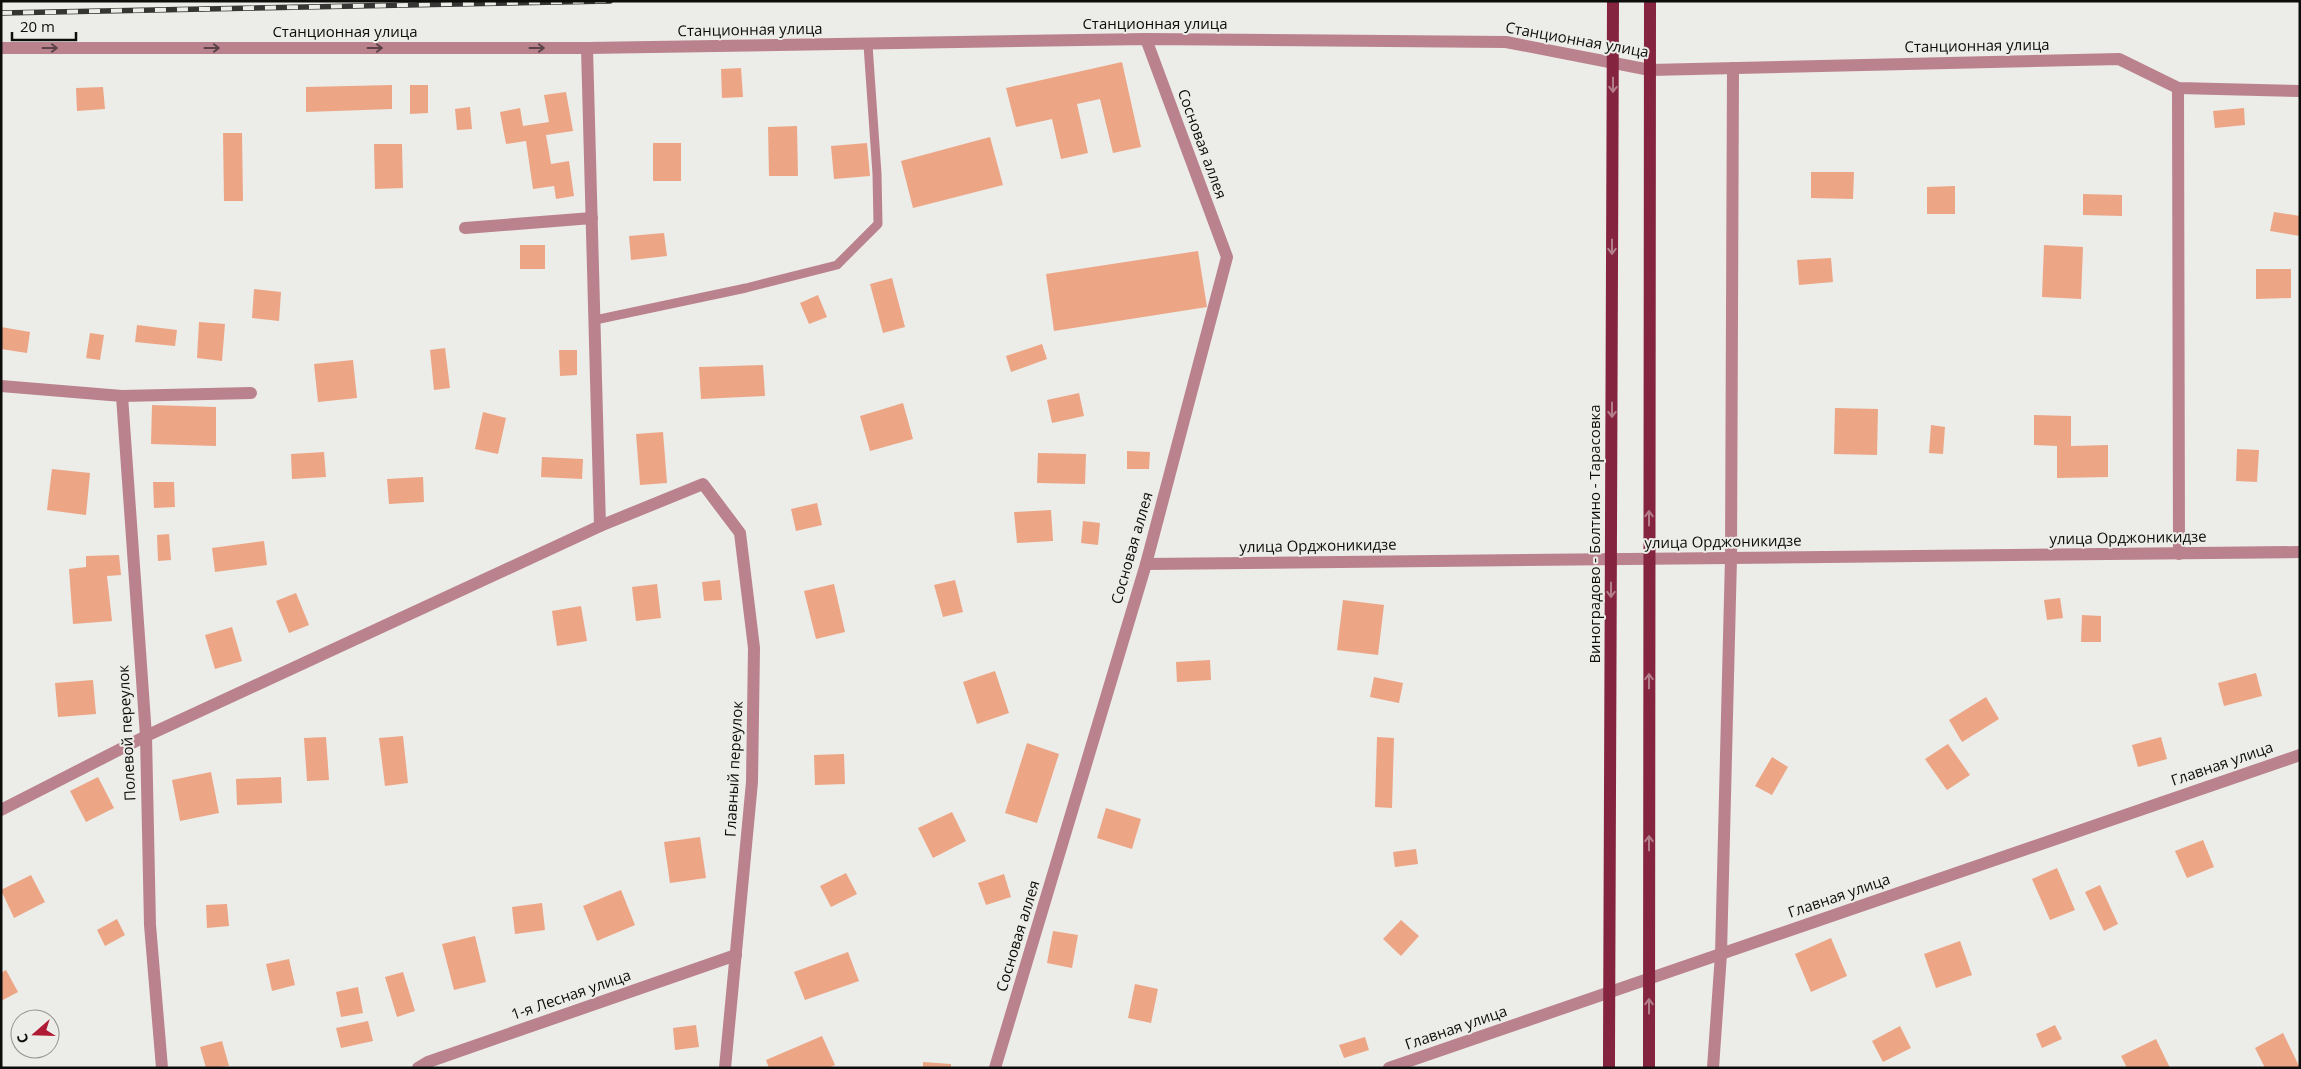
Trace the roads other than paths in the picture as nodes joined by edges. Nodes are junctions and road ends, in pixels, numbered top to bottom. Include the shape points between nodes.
1 (1613, 1) edge
2 (1650, 1) edge
3 (1146, 39) junction
4 (868, 45) junction
5 (1, 48) edge
6 (587, 48) junction
7 (1733, 68) junction
8 (2178, 88) junction
9 (2300, 91) edge
10 (592, 218) junction
11 (465, 228) dead end
12 (595, 320) junction
13 (1, 386) edge
14 (251, 392) dead end
15 (122, 396) junction
16 (600, 526) junction
17 (2300, 552) edge
18 (2179, 554) junction
19 (1731, 558) junction
20 (1146, 564) junction
21 (146, 736) junction
22 (2300, 755) edge
23 (1, 810) edge
24 (1721, 954) junction
25 (736, 955) junction
26 (162, 1068) edge
27 (418, 1068) edge
28 (725, 1068) edge
29 (996, 1068) edge
30 (1389, 1068) edge
31 (1609, 1068) edge
32 (1649, 1068) edge
33 (1713, 1068) edge

1 -> 31 main road, Виноградово - Болтино - Тарасовка, bridge
32 -> 2 main road, bridge
3 - 4 street, Станционная улица
3 - 7 street, Станционная улица via 1506,42 1650,70
3 - 20 street, Сосновая аллея via 1227,257
4 - 6 street, Станционная улица
4 - 12 lane via 878,224 837,265
5 -> 6 street, Станционная улица
6 - 10 street
7 - 8 street, Станционная улица via 2119,59
7 - 19 street
8 - 9 street, Станционная улица
8 - 18 street
10 - 11 street
10 - 12 street
12 - 16 street
13 - 15 street
14 - 15 street
15 - 21 street, Полевой переулок
16 - 21 street
16 - 25 street, Главный переулок via 703,484 740,533 754,648 752,782
17 - 18 street, улица Орджоникидзе
18 - 19 street, улица Орджоникидзе
19 - 20 street, улица Орджоникидзе
19 - 24 street
20 - 29 street, Сосновая аллея
21 - 23 street
21 - 26 street, Полевой переулок via 150,925
22 - 24 street, Главная улица
24 - 30 street, Главная улица
24 - 33 street
25 - 27 street, 1-я Лесная улица
25 - 28 street, Главный переулок

